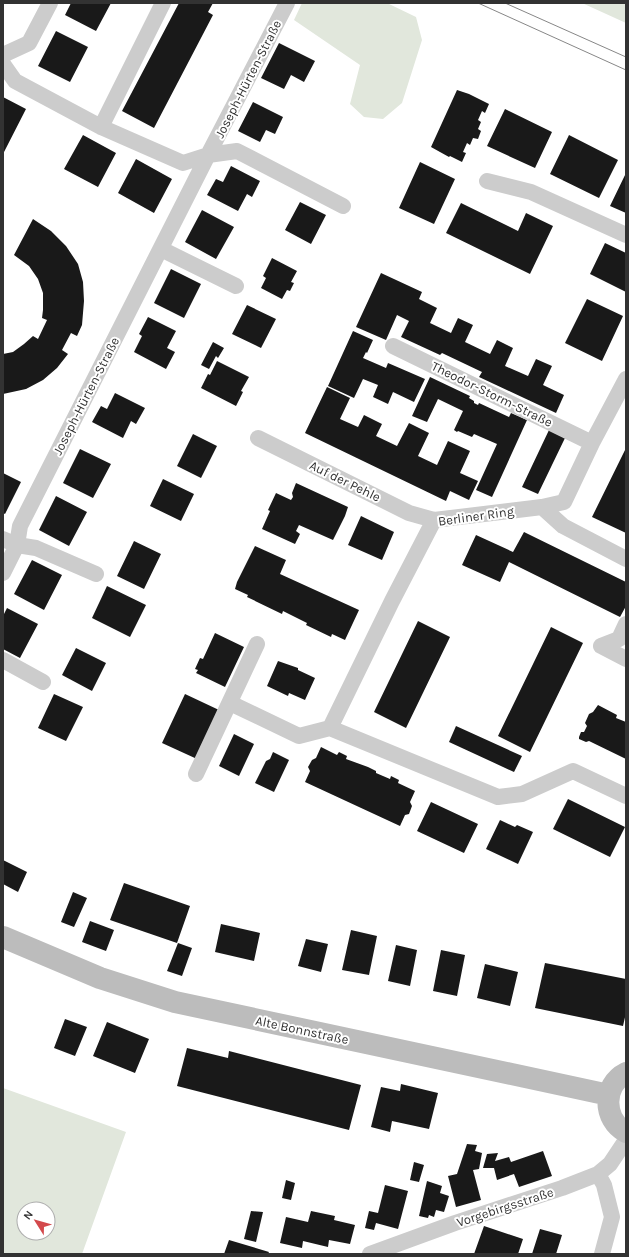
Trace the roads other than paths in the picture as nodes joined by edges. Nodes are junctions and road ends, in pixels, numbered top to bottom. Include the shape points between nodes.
1 (50, 3) edge
2 (163, 3) edge
3 (287, 3) edge
4 (3, 55) edge
5 (3, 64) edge
6 (101, 128) junction
7 (208, 155) junction
8 (488, 181) dead end
9 (343, 206) dead end
10 (626, 235) edge
11 (161, 249) junction
12 (236, 286) dead end
13 (392, 346) dead end
14 (626, 379) edge
15 (258, 438) dead end
16 (592, 443) junction
17 (542, 507) junction
18 (434, 520) junction
19 (10, 542) edge
20 (626, 559) edge
21 (3, 573) edge
22 (96, 574) dead end
23 (626, 624) edge
24 (257, 644) dead end
25 (626, 659) edge
26 (3, 660) edge
27 (43, 682) dead end
28 (230, 703) junction
29 (330, 728) junction
30 (196, 774) dead end
31 (626, 796) edge
32 (3, 937) edge
33 (626, 1073) edge
34 (609, 1096) junction
35 (626, 1132) edge
36 (626, 1140) edge
37 (598, 1174) junction
38 (370, 1254) edge
39 (602, 1254) edge

1 - 4 street via 29,43
2 - 6 street
3 - 7 street, Joseph-Hürten-Straße
5 - 6 street, Joseph-Hürten-Straße via 15,81
6 - 7 street, Joseph-Hürten-Straße via 182,163
7 - 9 street, Joseph-Hürten-Straße via 237,151
7 - 11 street, Joseph-Hürten-Straße
8 - 10 street via 531,192
11 - 12 street
11 - 19 street, Joseph-Hürten-Straße
13 - 16 street, Theodor-Storm-Straße
14 - 16 street, Berliner Ring
15 - 18 street, Auf der Pehle via 409,513
16 - 17 street, Berliner Ring via 564,502
17 - 18 street, Berliner Ring
17 - 20 street via 563,526
18 - 29 street, Berliner Ring
19 - 21 street, Joseph-Hürten-Straße
19 - 22 street via 36,548
23 - 25 street via 619,639 601,646
24 - 28 street
26 - 27 street
28 - 29 street via 299,736
28 - 30 street
29 - 31 street via 498,797 522,794 573,771
32 - 34 main road, Alte Bonnstraße via 100,978 174,1002
33 - 34 main road via 617,1080
34 - 35 main road via 610,1114
36 - 37 street, Vorgebirgsstraße via 610,1164
37 - 38 street, Vorgebirgsstraße
37 - 39 street via 604,1184 612,1216

